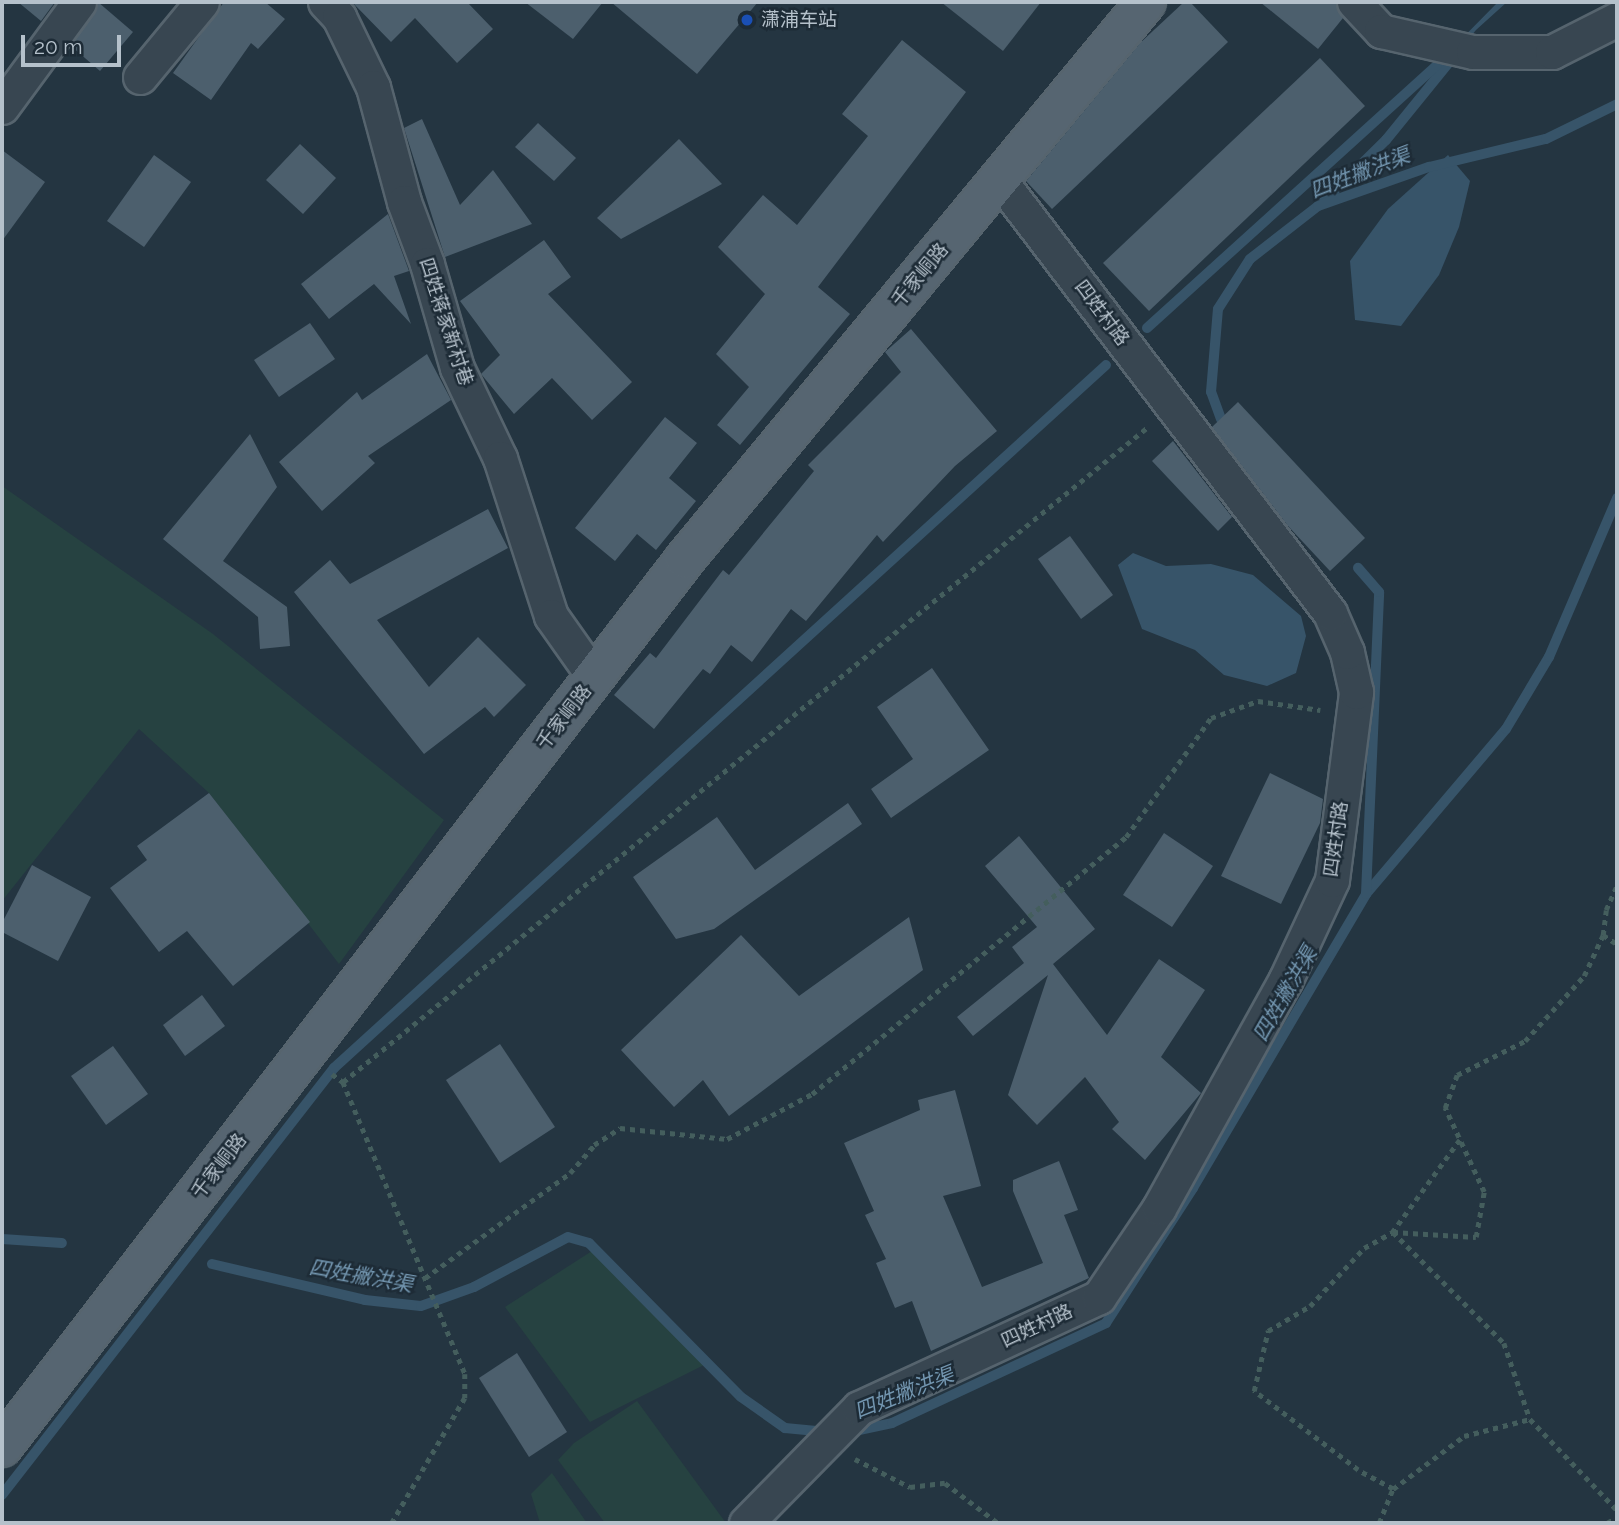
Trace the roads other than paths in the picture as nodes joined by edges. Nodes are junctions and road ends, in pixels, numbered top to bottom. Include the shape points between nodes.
1 (79, 2) edge
2 (202, 2) edge
3 (325, 2) edge
4 (1146, 2) edge
5 (1354, 2) edge
6 (1617, 19) edge
7 (139, 77) dead end
8 (2, 107) edge
9 (999, 179) junction
10 (594, 677) junction
11 (2, 1447) edge
12 (746, 1523) edge

1 - 8 lane
2 - 7 lane
3 - 10 lane, 四姓蒋家新村巷 via 339,17 373,87 457,368 500,458 551,615
4 - 9 main road, 千家峒路
5 - 6 lane via 1381,31 1473,52 1552,52
9 - 10 main road, 千家峒路 via 685,559
9 - 12 lane, 四姓村路 via 1330,613 1347,652 1356,692 1332,880 1285,981 1159,1208 1099,1297 859,1408
10 - 11 main road, 千家峒路

